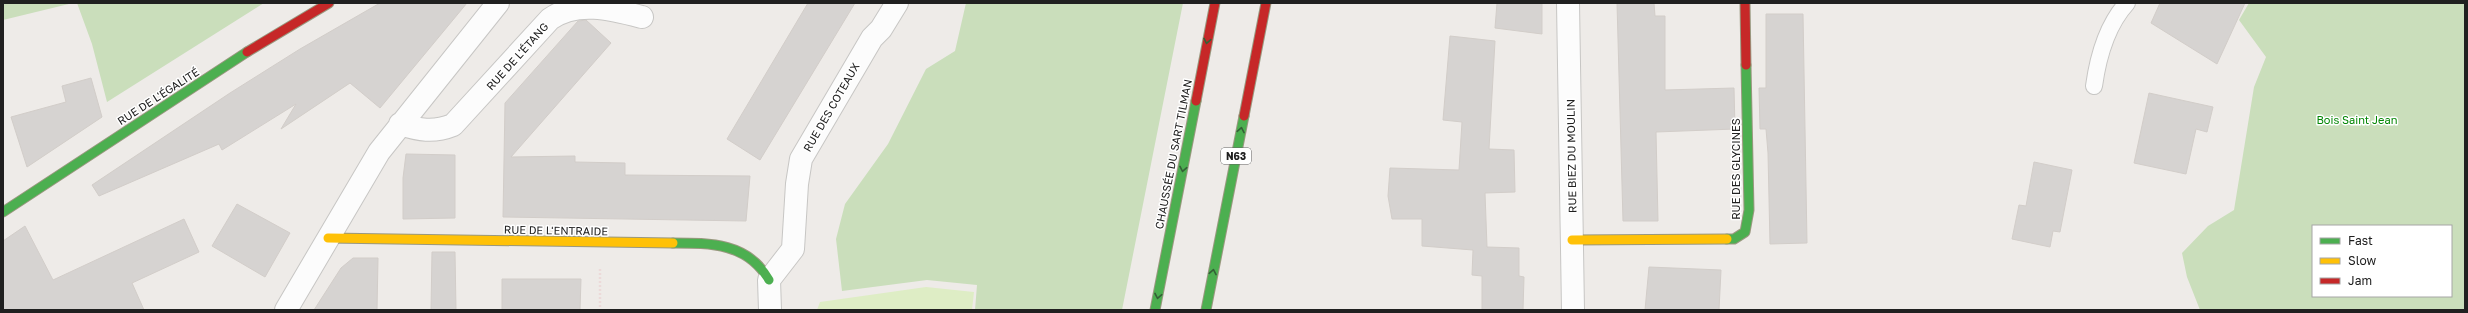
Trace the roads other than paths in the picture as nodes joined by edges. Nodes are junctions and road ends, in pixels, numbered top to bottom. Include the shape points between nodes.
1 (329, 3) edge
2 (498, 3) edge
3 (897, 3) edge
4 (1215, 3) edge
5 (1266, 3) edge
6 (1568, 3) edge
7 (1745, 3) edge
8 (2127, 3) edge
9 (642, 17) dead end
10 (2094, 86) dead end
11 (400, 124) junction
12 (3, 212) edge
13 (328, 238) junction
14 (1572, 240) junction
15 (769, 280) junction
16 (286, 310) edge
17 (770, 310) edge
18 (1155, 310) edge
19 (1206, 310) edge
20 (1573, 310) edge

1 - 12 main road, RUE DE L'ÉGALITÉ via 279,31
2 - 11 street
3 - 15 street, RUE DES COTEAUX via 881,29 872,38 806,148 796,184 793,249
4 -> 18 main road, CHAUSSÉE DU SART TILMAN
19 -> 5 main road, N63
6 - 14 street, RUE BIEZ DU MOULIN
7 - 14 main road, RUE DES GLYCINES via 1750,210 1745,232 1734,239
8 - 10 lane via 2104,42 2096,65
9 - 11 street, RUE DE L'ÉTANG via 594,4 566,6 550,19 453,125 434,131 424,131
11 - 13 street via 379,152
13 - 15 main road, RUE DE L'ENTRAIDE via 690,243 728,246 742,250 756,260
13 - 16 street
14 - 20 street, RUE BIEZ DU MOULIN
15 - 17 street

